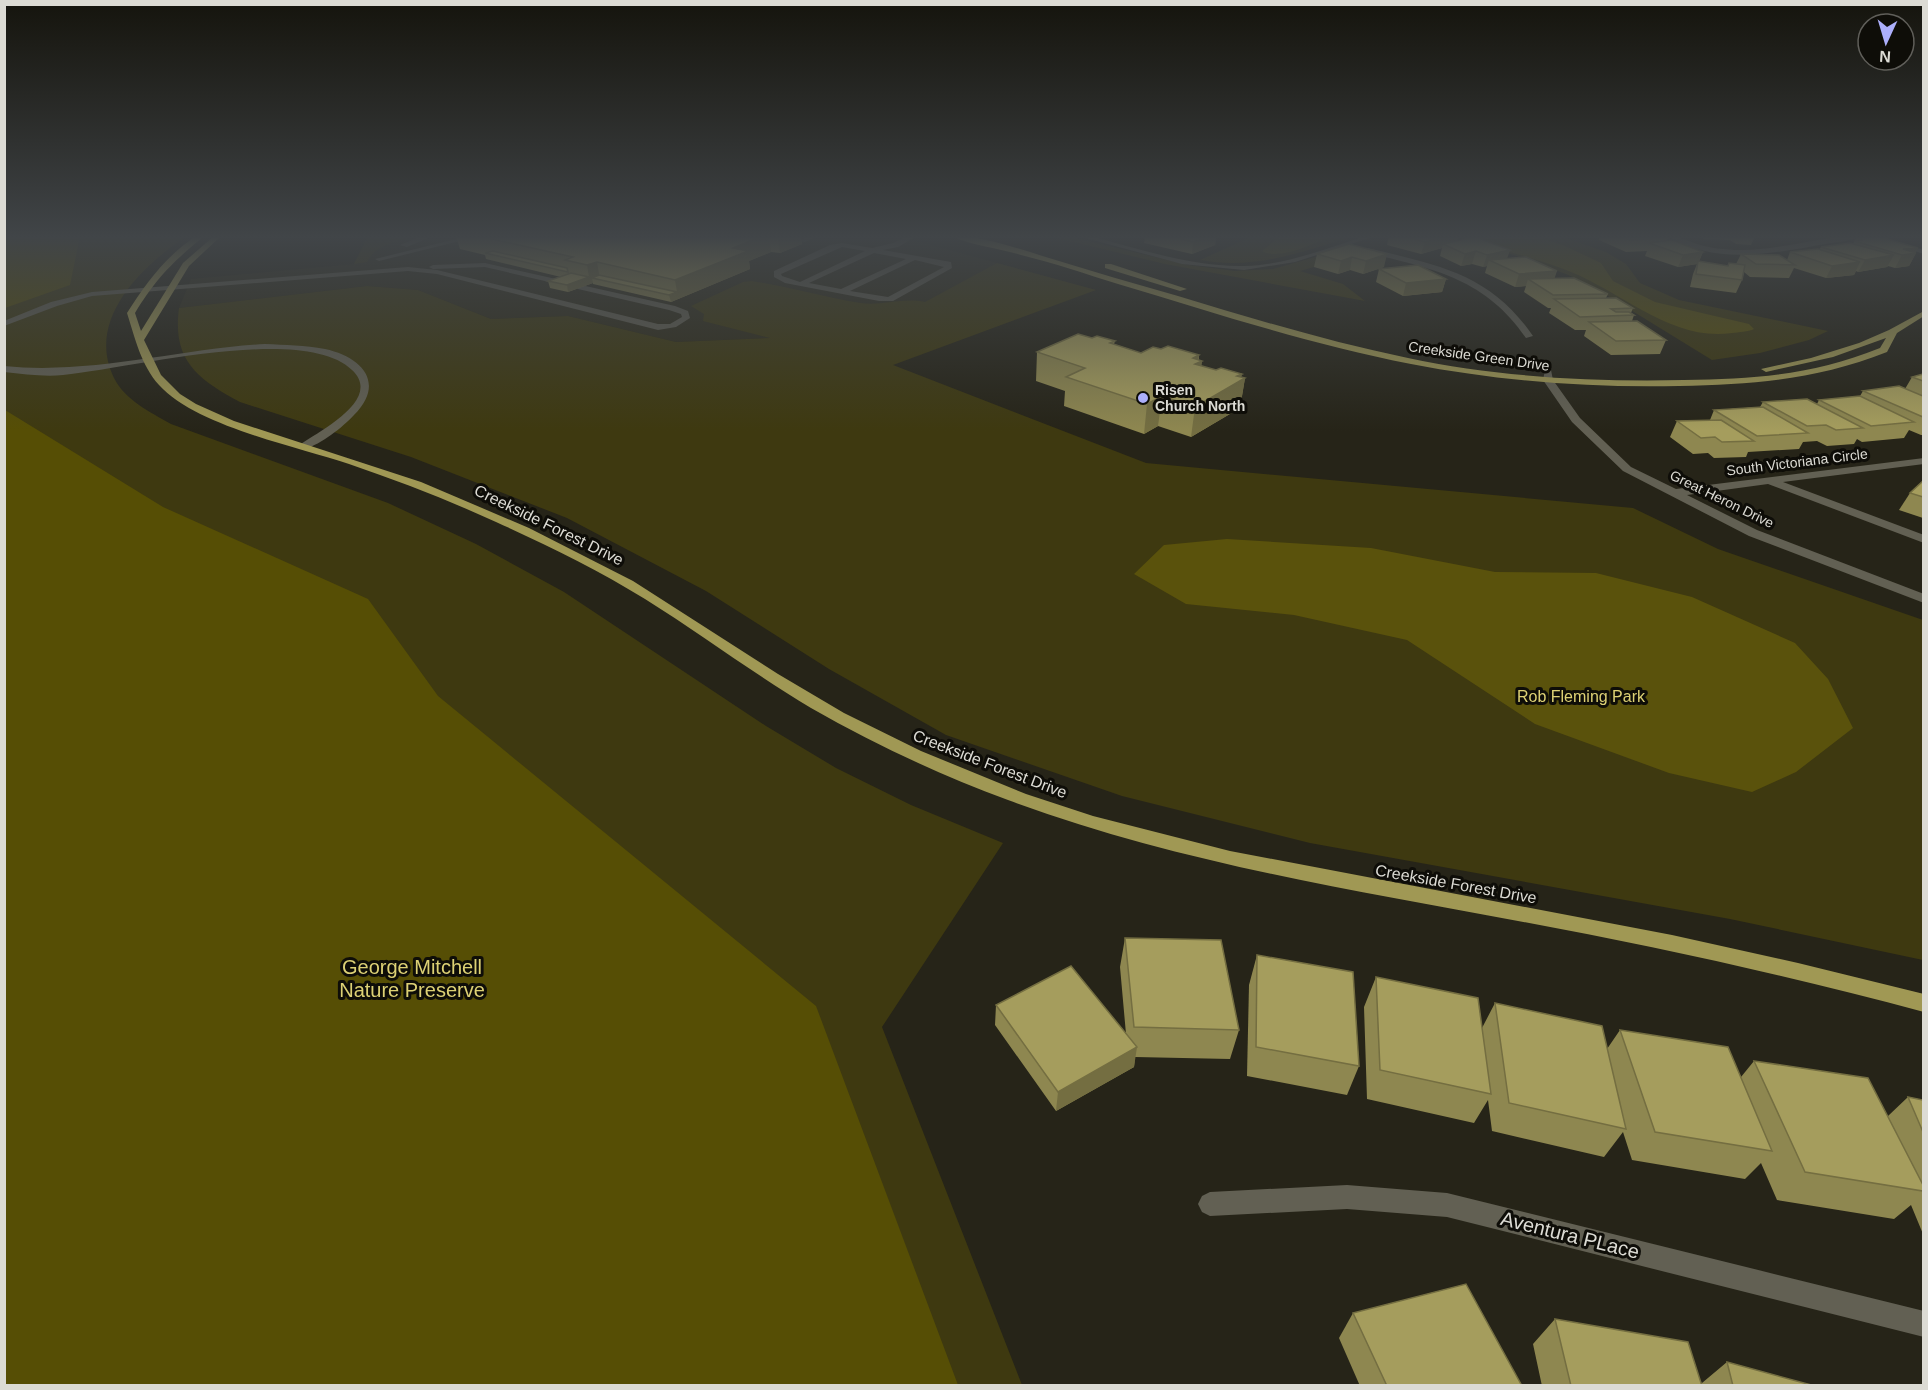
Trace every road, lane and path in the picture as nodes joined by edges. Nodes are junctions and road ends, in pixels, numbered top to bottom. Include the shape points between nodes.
1 (65, 301) edge
2 (139, 301) edge
3 (163, 301) edge
4 (553, 301) edge
5 (641, 301) edge
6 (1185, 301) edge
7 (1499, 301) edge
8 (1244, 308) dead end
9 (1923, 313) edge
10 (4, 324) edge
11 (1893, 332) junction
12 (1529, 336) dead end
13 (141, 338) junction
14 (1404, 349) dead end
15 (147, 360) junction
16 (1495, 364) dead end
17 (4, 369) edge
18 (1548, 376) junction
19 (305, 446) junction
20 (1923, 461) edge
21 (1768, 480) junction
22 (1674, 493) junction
23 (1923, 539) edge
24 (1923, 599) edge
25 (1923, 1003) edge
26 (1210, 1204) dead end
27 (1923, 1324) edge

1 - 10 street
2 - 13 main road, Creekside Forest Drive via 131,313
3 - 13 main road
4 - 5 street via 658,327 678,325 686,318 685,313 672,308
6 - 18 main road, Creekside Green Drive via 1410,361
7 - 12 street
8 - 14 main road, Creekside Green Drive via 1359,341
9 - 11 main road, Creekside Green Drive
11 - 18 main road, Creekside Green Drive via 1832,354 1741,372
11 - 18 main road, Creekside Green Drive via 1884,350 1803,375 1734,382 1645,384
13 - 15 main road, Creekside Forest Drive
15 - 17 street via 61,373
15 - 19 main road, Creekside Forest Drive via 162,384 195,407
15 - 19 street via 191,352 265,347 303,348 349,360 366,380 365,393 352,411
16 - 18 main road, Creekside Green Drive
18 - 22 street, Great Heron Drive via 1562,402 1593,439 1627,469
19 - 25 main road, Creekside Forest Drive via 437,491 565,549 844,720 1025,800 1249,862 1593,927 1830,978
20 - 21 street, South Victoriana Circle
21 - 22 street, South Victoriana Circle
21 - 23 street
22 - 24 street, Great Heron Drive via 1753,532
26 - 27 street, Aventura PLace via 1347,1197 1447,1204

